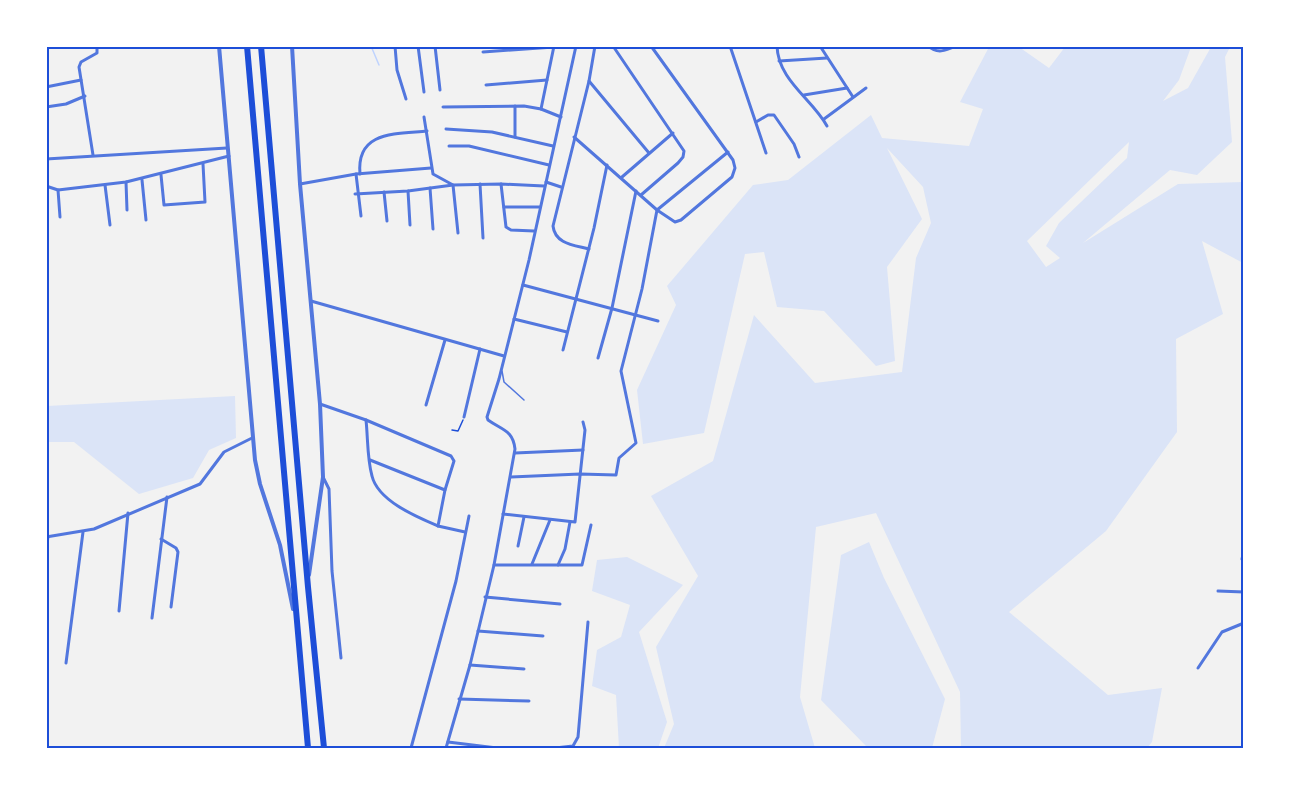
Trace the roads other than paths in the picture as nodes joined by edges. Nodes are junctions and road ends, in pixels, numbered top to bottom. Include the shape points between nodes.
1 (97, 46) edge
2 (219, 46) edge
3 (246, 46) edge
4 (261, 46) edge
5 (292, 46) edge
6 (395, 46) edge
7 (418, 46) edge
8 (435, 46) edge
9 (576, 46) edge
10 (595, 46) edge
11 (613, 46) edge
12 (651, 46) edge
13 (730, 46) edge
14 (777, 46) edge
15 (820, 46) edge
16 (928, 46) edge
17 (956, 46) edge
18 (554, 47) edge
19 (483, 52) dead end
20 (827, 58) junction
21 (779, 61) junction
22 (81, 80) junction
23 (547, 80) junction
24 (589, 81) junction
25 (486, 85) dead end
26 (46, 87) edge
27 (847, 88) junction
28 (866, 88) dead end
29 (440, 90) dead end
30 (424, 92) dead end
31 (803, 95) junction
32 (85, 96) junction
33 (853, 97) junction
34 (406, 99) dead end
35 (515, 106) junction
36 (46, 107) edge
37 (443, 107) dead end
38 (541, 109) junction
39 (424, 117) dead end
40 (561, 117) junction
41 (823, 119) junction
42 (756, 122) junction
43 (827, 126) dead end
44 (446, 129) dead end
45 (427, 131) junction
46 (673, 133) junction
47 (515, 137) junction
48 (574, 137) junction
49 (449, 146) dead end
50 (554, 147) junction
51 (228, 148) junction
52 (728, 152) junction
53 (649, 153) junction
54 (766, 153) dead end
55 (93, 156) junction
56 (229, 156) junction
57 (799, 157) dead end
58 (46, 159) edge
59 (203, 164) junction
60 (549, 165) junction
61 (607, 165) junction
62 (431, 168) junction
63 (358, 174) junction
64 (161, 175) junction
65 (621, 177) junction
66 (142, 179) junction
67 (126, 182) junction
68 (105, 184) junction
69 (300, 184) junction
70 (480, 184) junction
71 (501, 184) junction
72 (545, 184) junction
73 (453, 185) junction
74 (46, 186) edge
75 (561, 187) junction
76 (430, 188) junction
77 (58, 190) junction
78 (408, 190) junction
79 (636, 191) junction
80 (384, 192) junction
81 (356, 193) junction
82 (641, 195) junction
83 (504, 207) junction
84 (540, 207) junction
85 (127, 210) dead end
86 (657, 210) junction
87 (362, 216) dead end
88 (60, 217) dead end
89 (146, 220) dead end
90 (387, 221) dead end
91 (110, 225) dead end
92 (410, 225) dead end
93 (433, 230) dead end
94 (534, 231) junction
95 (459, 233) dead end
96 (483, 238) dead end
97 (590, 249) junction
98 (523, 285) junction
99 (577, 300) junction
100 (311, 301) junction
101 (612, 308) junction
102 (636, 314) junction
103 (514, 319) junction
104 (658, 321) dead end
105 (567, 333) junction
106 (445, 339) junction
107 (480, 349) junction
108 (563, 350) dead end
109 (504, 356) junction
110 (598, 358) dead end
111 (501, 366) junction
112 (524, 400) dead end
113 (320, 404) junction
114 (426, 405) dead end
115 (464, 417) road end
116 (366, 420) junction
117 (583, 422) dead end
118 (252, 438) junction
119 (583, 450) junction
120 (514, 453) junction
121 (370, 460) junction
122 (580, 474) junction
123 (323, 477) junction
124 (510, 477) junction
125 (445, 490) junction
126 (167, 497) junction
127 (128, 513) junction
128 (503, 514) junction
129 (469, 516) dead end
130 (524, 517) junction
131 (550, 520) junction
132 (570, 522) junction
133 (591, 525) dead end
134 (438, 526) junction
135 (83, 532) junction
136 (465, 532) junction
137 (47, 536) edge
138 (161, 539) junction
139 (518, 546) dead end
140 (1244, 550) edge
141 (46, 553) edge
142 (1242, 559) dead end
143 (532, 564) junction
144 (494, 565) junction
145 (558, 565) junction
146 (308, 587) junction
147 (1218, 591) dead end
148 (1244, 592) edge
149 (485, 597) junction
150 (560, 604) dead end
151 (171, 607) dead end
152 (119, 612) dead end
153 (152, 618) dead end
154 (296, 621) junction
155 (588, 622) dead end
156 (1244, 623) edge
157 (477, 631) junction
158 (543, 636) dead end
159 (341, 658) dead end
160 (66, 663) dead end
161 (470, 665) junction
162 (1197, 668) dead end
163 (524, 669) dead end
164 (459, 699) junction
165 (529, 701) dead end
166 (448, 742) junction
167 (308, 748) edge
168 (324, 748) edge
169 (411, 748) edge
170 (446, 748) edge
171 (497, 748) edge
172 (555, 748) edge

1 - 22 street via 97,53 79,64
2 - 51 street
3 - 154 highway
4 - 146 highway
5 - 69 street
6 - 34 street
7 - 30 street
8 - 29 street
9 - 40 street
10 - 24 street
11 - 46 street
12 - 52 street
13 - 42 street
14 - 21 street
15 - 20 street
16 - 17 street via 933,51
18 - 19 street
18 - 23 street
20 - 21 street
20 - 27 street
21 - 31 street
22 - 26 street
22 - 32 street
23 - 25 street
23 - 38 street
24 - 48 street
24 - 53 street
27 - 31 street
27 - 33 street
28 - 33 street
31 - 41 street
32 - 36 street
32 - 55 street
33 - 41 street
35 - 37 street
35 - 38 street
35 - 47 street
38 - 40 street
39 - 45 street
40 - 50 street
41 - 43 street
42 - 54 street
42 - 57 street via 774,115
44 - 47 street
45 - 62 street
45 - 63 street via 374,140 364,148
46 - 53 street
46 - 82 street via 684,151 683,157
47 - 50 street
48 - 61 street
48 - 75 street
49 - 60 street via 469,146
50 - 60 street
51 - 55 street
51 - 56 street
52 - 86 street
52 - 86 street via 735,166 732,177 686,217 675,222
53 - 65 street
55 - 58 street
56 - 59 street
56 - 118 street
59 - 64 street
59 - 64 street via 204,202 166,206
60 - 72 street
61 - 65 street
61 - 97 street
62 - 63 street
62 - 73 street via 433,174
63 - 69 street
63 - 81 street
64 - 66 street
65 - 79 street
66 - 67 street
66 - 89 street
67 - 68 street
67 - 85 street
68 - 77 street
68 - 91 street
69 - 100 street
70 - 71 street
70 - 73 street
70 - 96 street
71 - 72 street
71 - 83 street
72 - 75 street
72 - 84 street
73 - 76 street
73 - 95 street
74 - 77 street
75 - 97 street via 554,232 560,241
76 - 78 street
76 - 93 street
77 - 88 street
78 - 80 street
78 - 92 street
79 - 82 street
79 - 101 street
80 - 81 street
80 - 90 street
81 - 87 street
82 - 86 street
83 - 84 street
83 - 94 street via 506,227
84 - 94 street
86 - 102 street
94 - 98 street
97 - 99 street
98 - 99 street
98 - 103 street
99 - 101 street
99 - 105 street
100 - 106 street
100 - 113 street
101 - 102 street
101 - 110 street
102 - 104 street
102 - 122 street via 621,372 636,442 619,458 616,475
103 - 105 street
103 - 109 street
105 - 108 street
106 - 107 street
106 - 114 street
107 - 109 street
107 - 115 street
109 - 111 street
111 - 112 lane via 504,382
111 - 120 street via 487,417 511,434
113 - 116 street
113 - 123 street
116 - 121 street
116 - 125 street via 448,455 454,461
117 - 119 street
118 - 126 street via 224,452 200,484
118 - 154 street
119 - 120 street
119 - 122 street
120 - 124 street
121 - 125 street
121 - 134 street via 372,477 383,494 411,515
122 - 124 street
122 - 132 street via 575,522
123 - 146 street
123 - 159 street via 329,489
124 - 128 street
125 - 134 street
126 - 127 street
126 - 138 street
127 - 135 street
127 - 152 street
128 - 130 street
128 - 144 street
129 - 136 street
130 - 131 street
130 - 139 street
131 - 132 street
131 - 143 street
132 - 145 street
133 - 145 street via 582,565
134 - 136 street
135 - 137 street
135 - 160 street
136 - 169 street via 463,554
137 - 141 street
138 - 151 street via 178,552
138 - 153 street
140 - 142 street
143 - 144 street
143 - 145 street
144 - 149 street
146 - 168 highway
147 - 148 street
149 - 150 street
149 - 157 street
154 - 167 highway
155 - 172 street via 578,737 573,746
156 - 162 street via 1222,632
157 - 158 street
157 - 161 street
161 - 163 street
161 - 164 street
164 - 165 street
164 - 166 street
166 - 170 street
166 - 171 street

